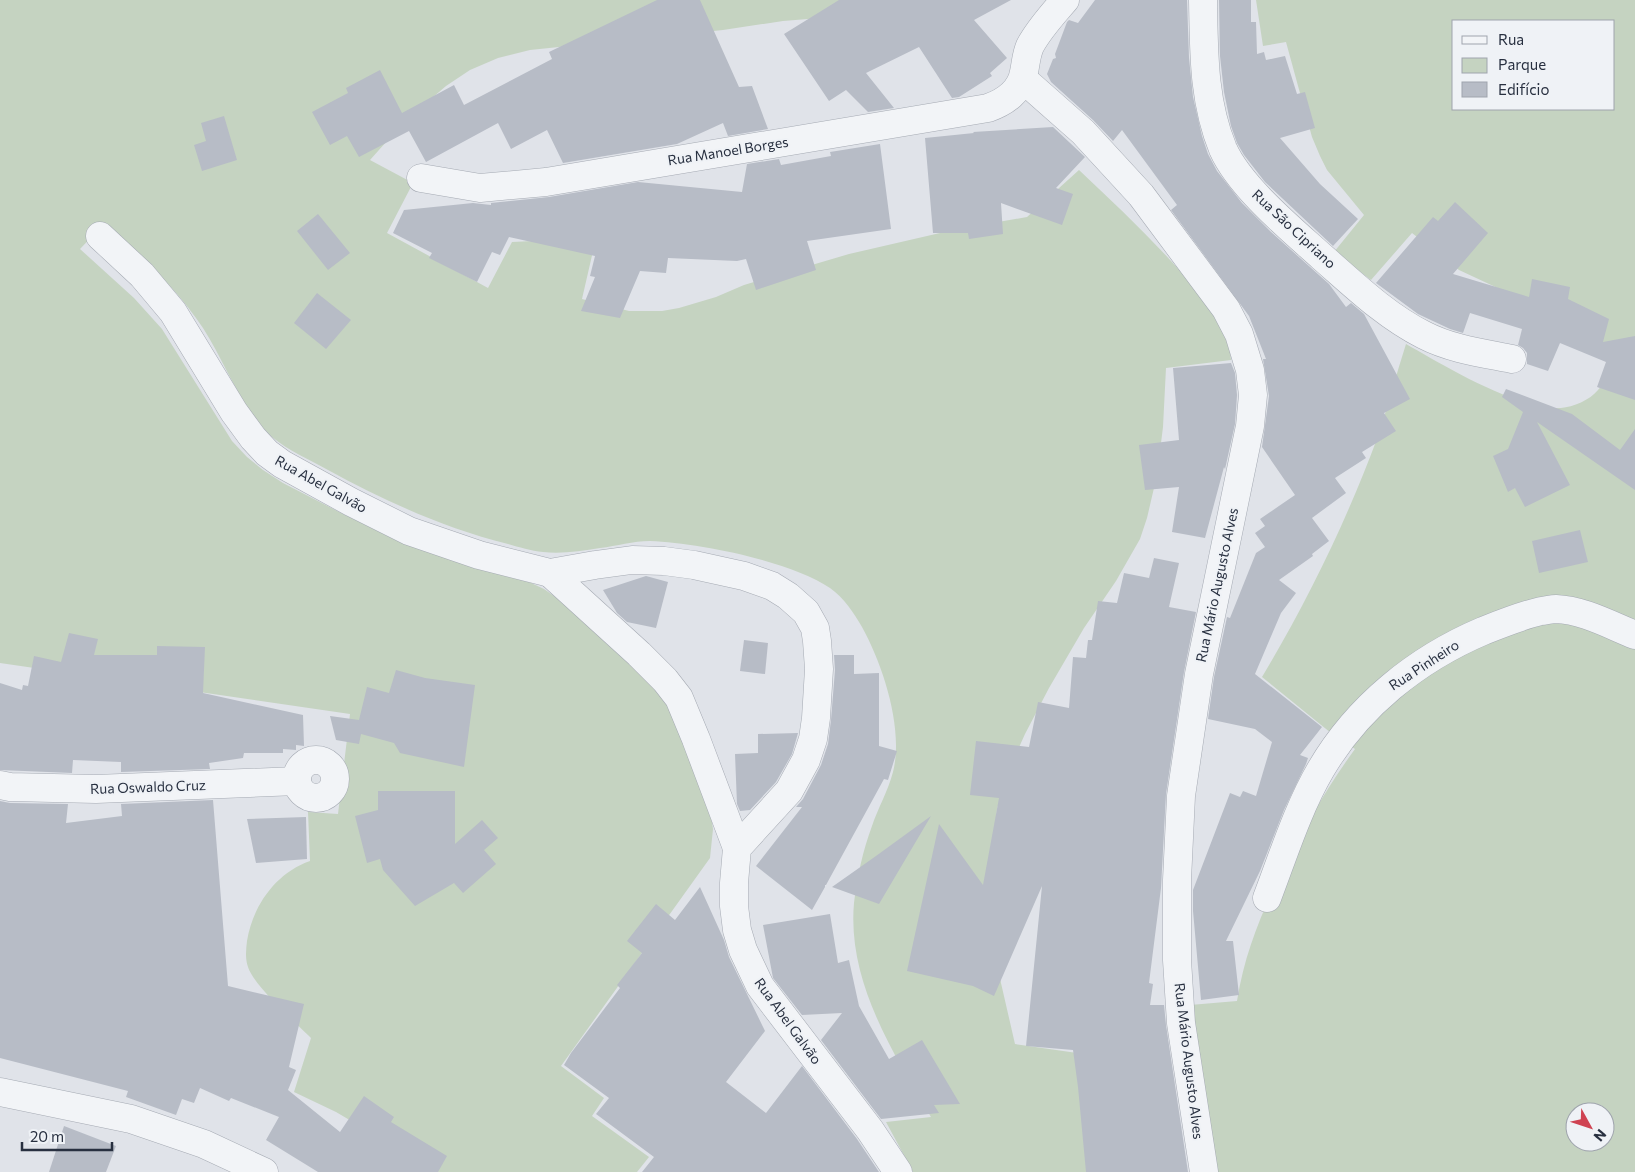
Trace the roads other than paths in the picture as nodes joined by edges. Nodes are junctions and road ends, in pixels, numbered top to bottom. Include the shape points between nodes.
1 (1065, 0) edge
2 (1203, 0) edge
3 (1023, 79) junction
4 (420, 178) dead end
5 (100, 236) dead end
6 (1512, 358) dead end
7 (550, 573) junction
8 (1635, 635) edge
9 (297, 781) dead end
10 (0, 785) edge
11 (737, 848) junction
12 (1267, 898) dead end
13 (0, 1092) edge
14 (264, 1172) edge
15 (898, 1172) edge
16 (1204, 1172) edge

1 - 3 street via 1031,44
2 - 6 street, Rua São Cipriano via 1209,105 1224,151 1239,176 1298,236 1403,322 1442,343
3 - 4 street, Rua Manoel Borges via 1012,95 988,108 546,182 480,188
3 - 16 street, Rua Mário Augusto Alves via 1084,132 1141,195 1226,309 1242,340 1250,370 1253,395 1250,426 1199,674 1181,796 1177,960 1181,1023
5 - 7 street, Rua Abel Galvão via 142,275 173,312 238,418 267,453 351,502 409,531 479,555
7 - 11 street, Rua Abel Galvão via 639,654 678,698
7 - 11 street, Rua Abel Galvão via 632,560 694,565 772,586 798,604 811,619 817,641 818,669 813,739 789,791
8 - 12 street, Rua Pinheiro via 1590,616 1555,609 1521,616 1462,640 1386,689 1351,726 1321,769 1295,823
9 - 10 street, Rua Oswaldo Cruz via 96,789
11 - 15 street, Rua Abel Galvão via 734,891 737,930 756,979
13 - 14 street via 131,1119 204,1144

